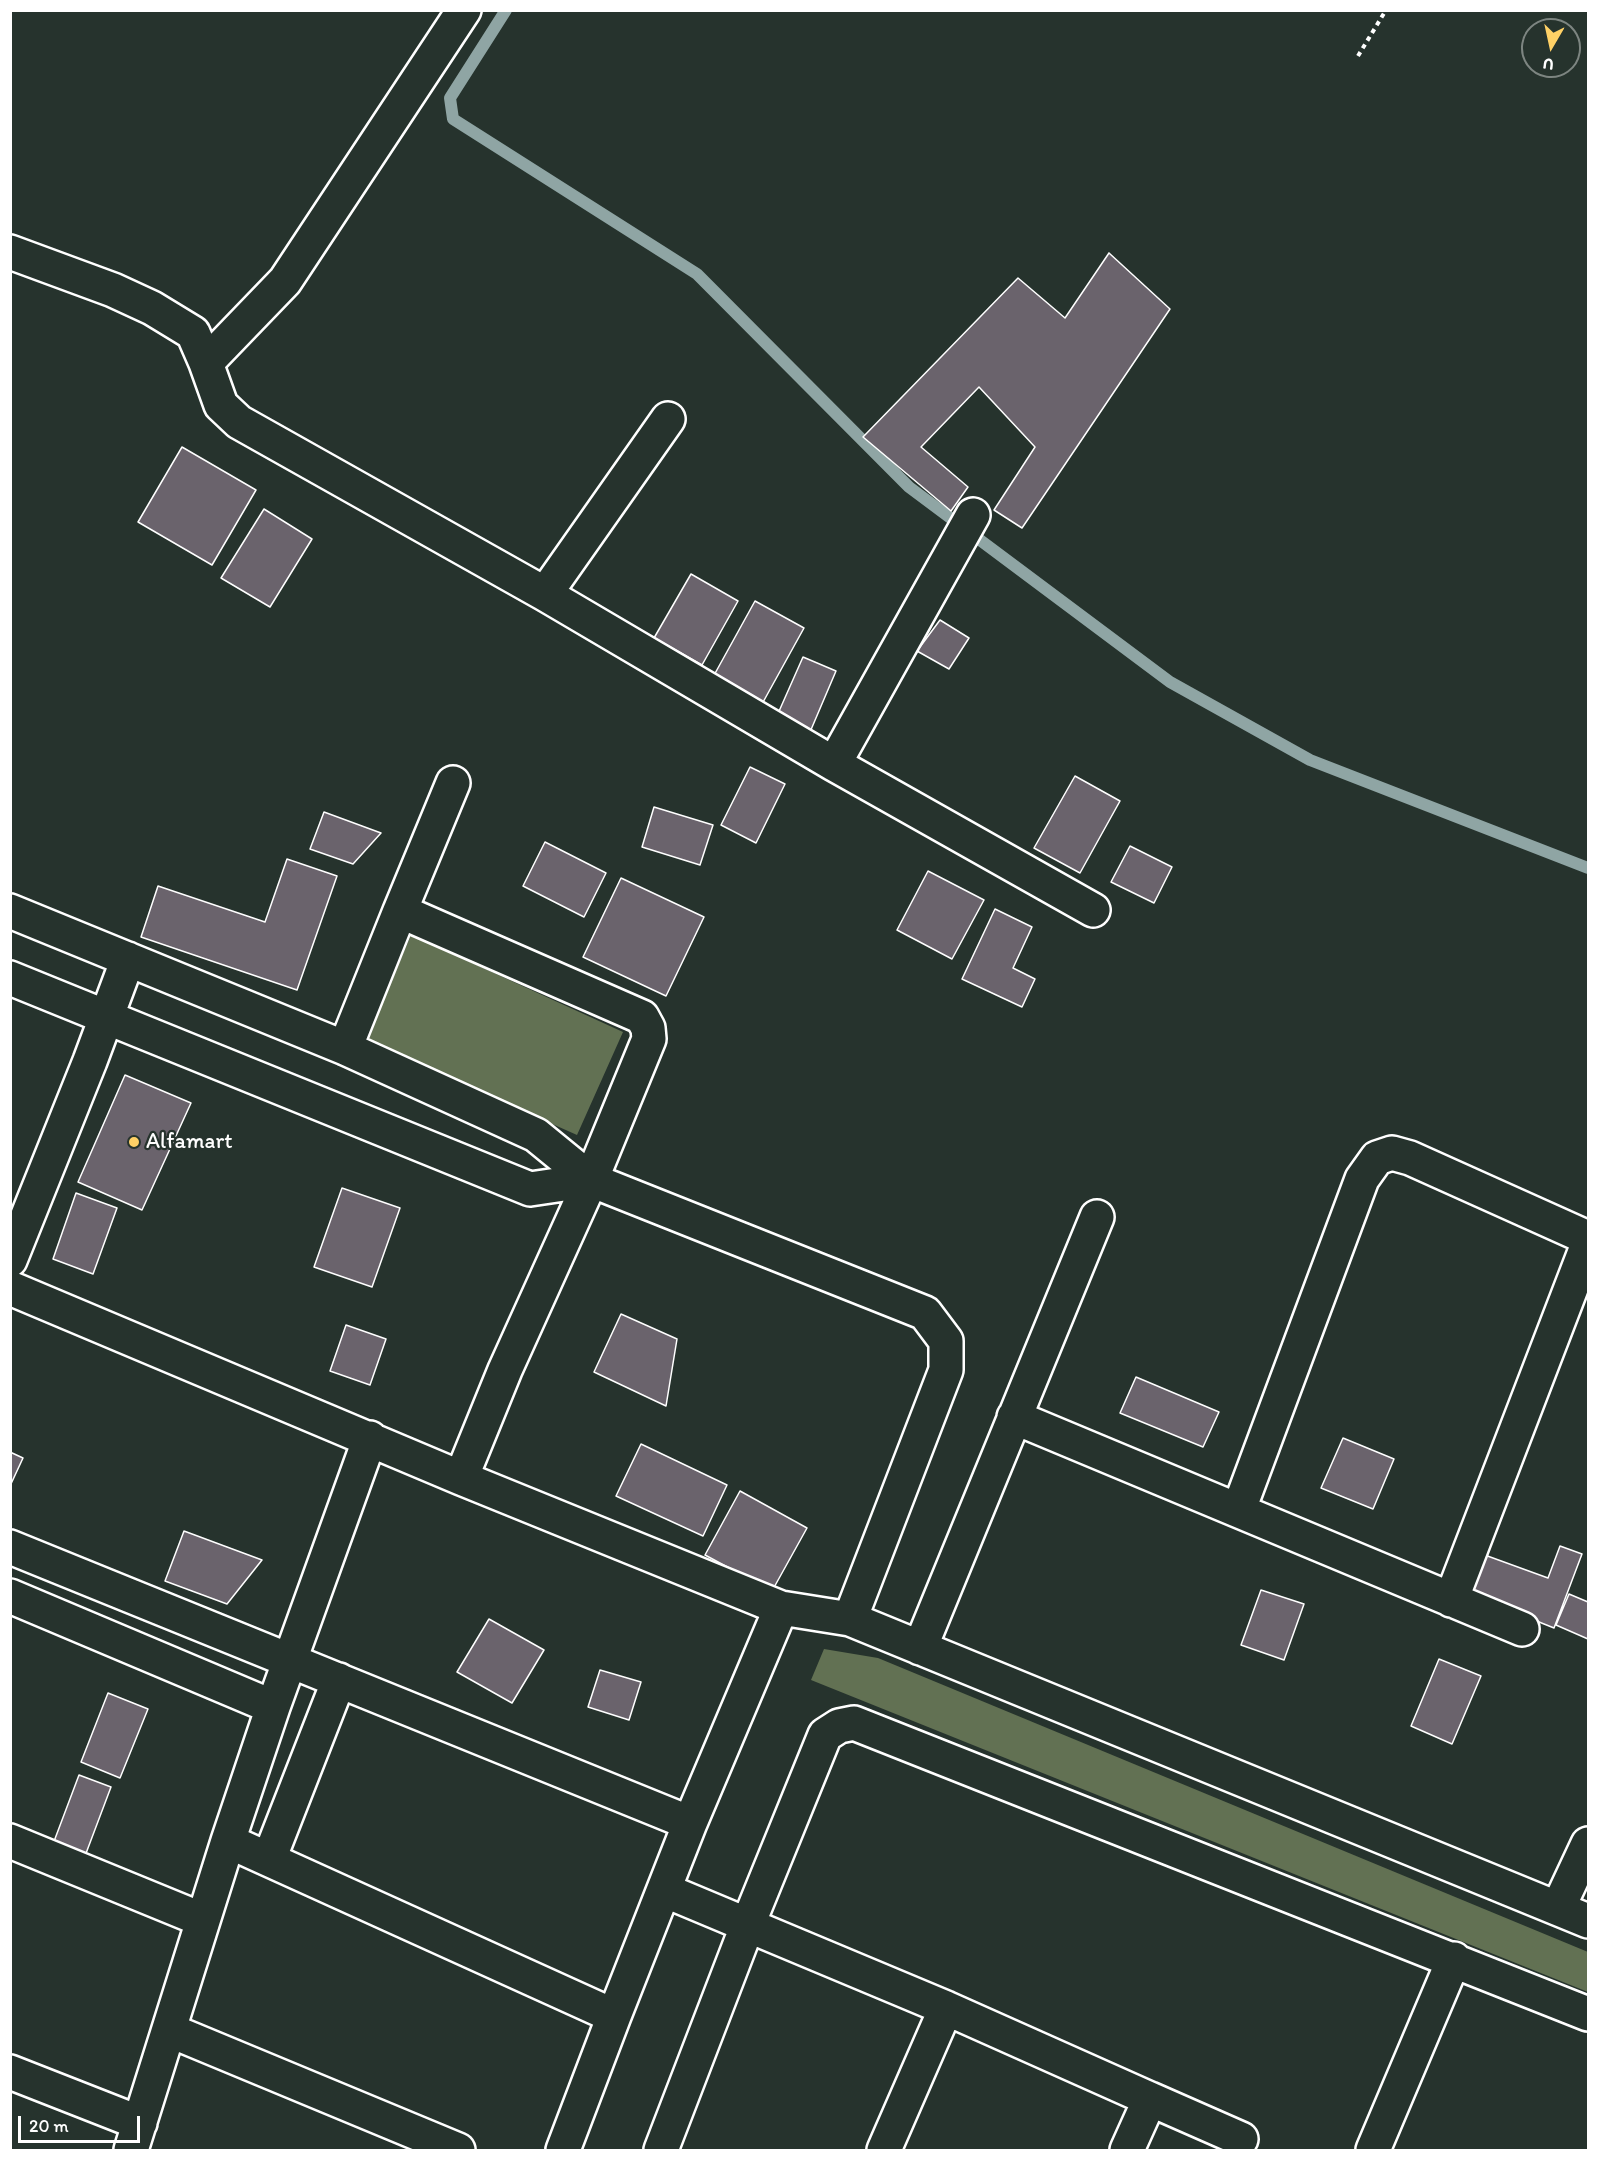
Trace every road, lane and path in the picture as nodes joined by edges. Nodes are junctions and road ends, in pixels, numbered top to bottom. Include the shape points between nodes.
1 (464, 10) edge
2 (1386, 10) edge
3 (1359, 56) dead end
4 (10, 252) edge
5 (206, 363) junction
6 (668, 419) dead end
7 (973, 515) dead end
8 (544, 594) junction
9 (834, 764) junction
10 (453, 783) dead end
11 (1093, 910) dead end
12 (10, 911) edge
13 (400, 911) junction
14 (128, 959) junction
15 (10, 978) edge
16 (107, 1017) junction
17 (345, 1048) junction
18 (591, 1180) junction
19 (1097, 1217) dead end
20 (1588, 1238) edge
21 (1588, 1244) edge
22 (10, 1260) edge
23 (10, 1288) edge
24 (1014, 1417) junction
25 (370, 1438) junction
26 (461, 1478) junction
27 (1239, 1509) junction
28 (10, 1547) edge
29 (10, 1596) edge
30 (1450, 1600) junction
31 (781, 1608) junction
32 (850, 1619) junction
33 (1522, 1629) dead end
34 (920, 1648) junction
35 (289, 1661) junction
36 (339, 1680) junction
37 (273, 1707) junction
38 (690, 1823) junction
39 (10, 1841) edge
40 (228, 1841) junction
41 (1588, 1844) edge
42 (269, 1859) junction
43 (664, 1890) junction
44 (1558, 1908) junction
45 (203, 1920) junction
46 (1588, 1921) edge
47 (748, 1924) junction
48 (1454, 1959) junction
49 (946, 2008) junction
50 (1588, 2014) edge
51 (614, 2016) junction
52 (169, 2030) junction
53 (10, 2072) edge
54 (1150, 2099) junction
55 (136, 2137) edge
56 (1241, 2139) dead end
57 (458, 2151) edge
58 (563, 2151) edge
59 (661, 2151) edge
60 (884, 2151) edge
61 (1127, 2151) edge
62 (1373, 2151) edge

1 - 5 street via 285,281
2 - 3 path
4 - 5 street via 153,308 193,333
5 - 8 street via 221,405 239,422
6 - 8 street
7 - 9 street
8 - 9 street
9 - 11 street
10 - 13 street
12 - 14 street
13 - 17 street
13 - 18 street via 642,1017 649,1039
14 - 16 street
14 - 17 street
15 - 16 street
16 - 18 street via 530,1189
16 - 22 street
17 - 18 street via 536,1135
18 - 26 street
18 - 32 street via 925,1313 946,1341 946,1370
19 - 24 street
20 - 27 street via 1410,1158 1392,1153 1377,1158 1362,1179
21 - 30 street
23 - 25 street
24 - 27 street
24 - 34 street
25 - 26 street
25 - 35 street
26 - 31 street
27 - 30 street
28 - 35 street
29 - 37 street
30 - 33 street
31 - 32 street
31 - 38 street
32 - 34 street
34 - 44 street
35 - 36 street
35 - 37 street
36 - 38 street
36 - 42 street
37 - 40 street
38 - 43 street
39 - 45 street
40 - 42 street
40 - 45 street
41 - 44 street
42 - 51 street
43 - 47 street
43 - 51 street
44 - 46 street
45 - 52 street
47 - 48 street via 825,1735 839,1726 855,1723
47 - 49 street
47 - 59 street
48 - 50 street
48 - 62 street
49 - 54 street
49 - 60 street
51 - 58 street
52 - 55 street
52 - 57 street
53 - 55 street
54 - 56 street
54 - 61 street

